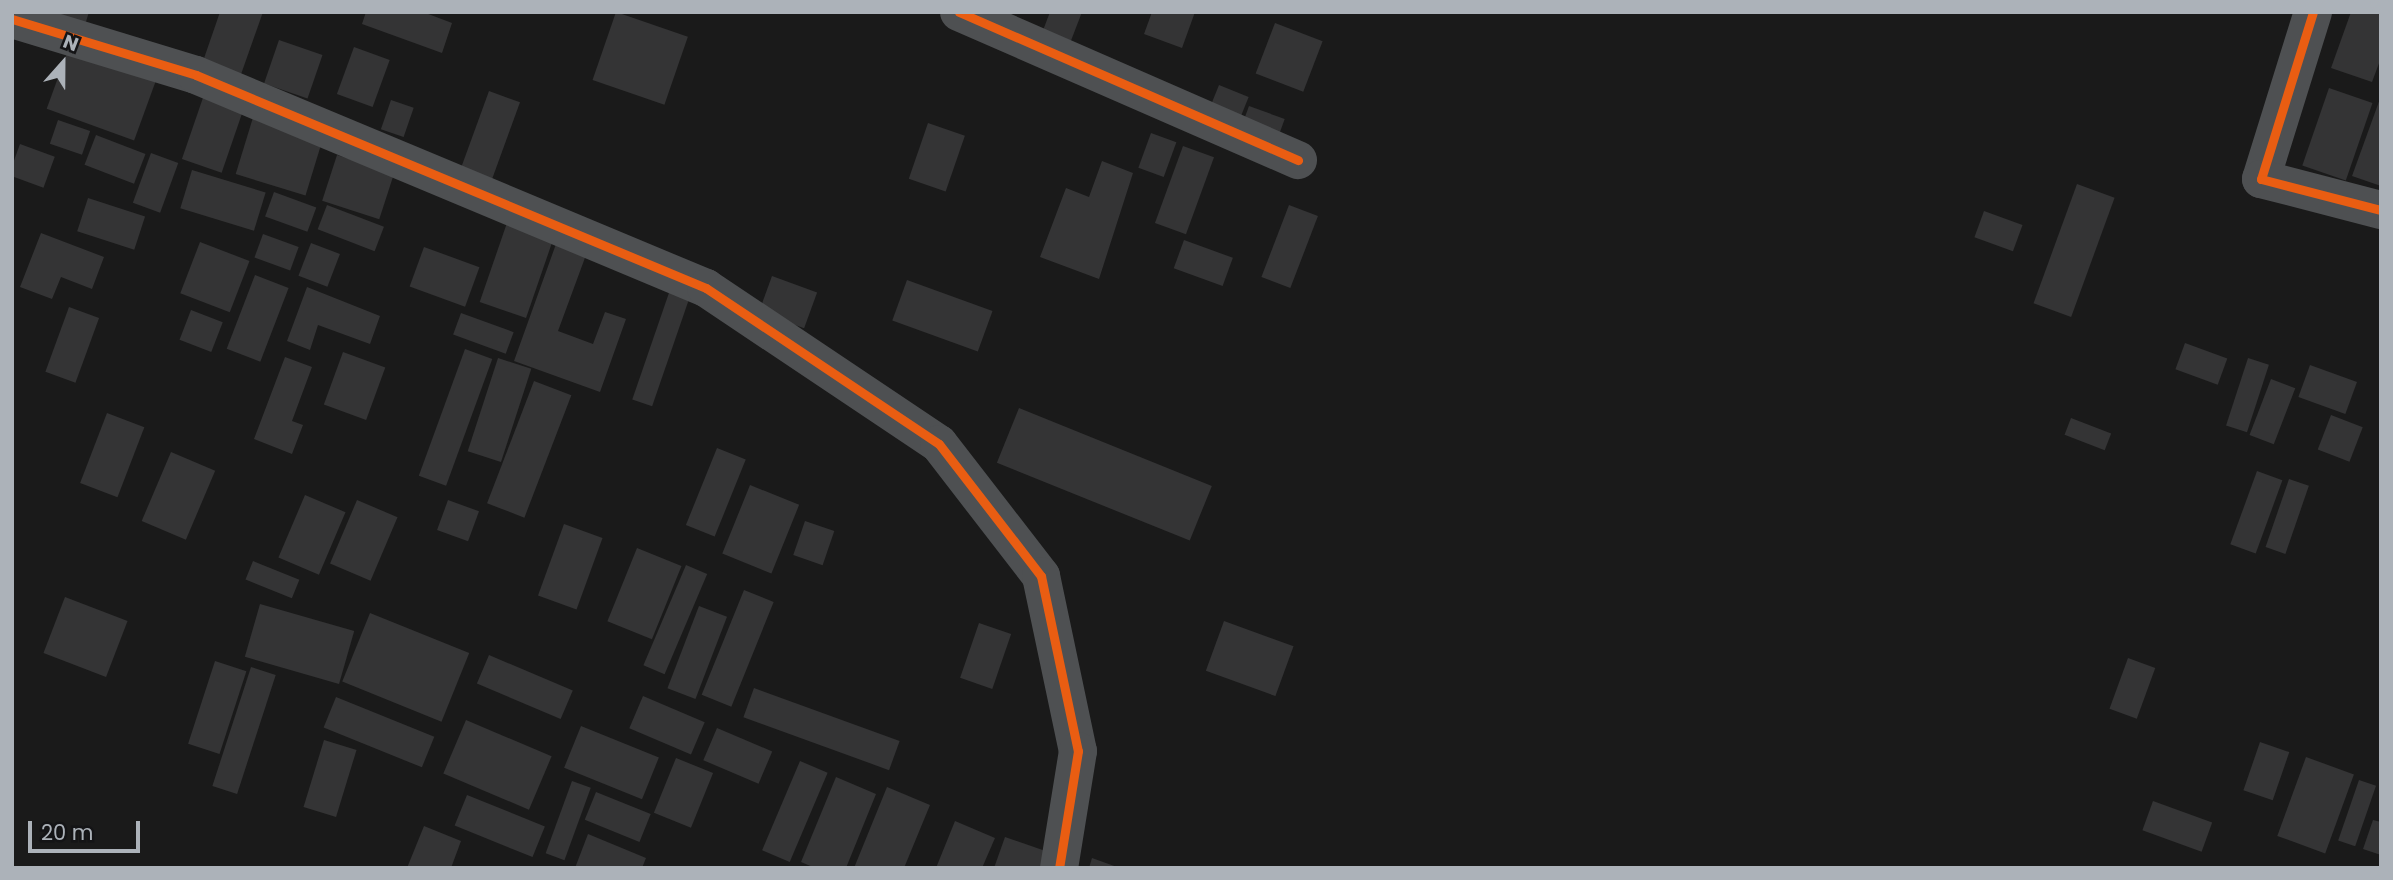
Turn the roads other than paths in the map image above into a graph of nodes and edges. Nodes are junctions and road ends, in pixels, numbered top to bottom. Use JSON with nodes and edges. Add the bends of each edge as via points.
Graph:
{"nodes":[{"id":1,"x":959,"y":12,"type":"edge"},
{"id":2,"x":2313,"y":12,"type":"edge"},
{"id":3,"x":12,"y":19,"type":"edge"},
{"id":4,"x":1298,"y":160,"type":"dead end"},
{"id":5,"x":2381,"y":210,"type":"edge"},
{"id":6,"x":1059,"y":868,"type":"edge"}],
"edges":[{"from":1,"to":4,"type":"street"},
{"from":2,"to":5,"type":"street","via":[[2261,179]]},
{"from":3,"to":6,"type":"street","via":[[196,75],[706,288],[939,444],[1041,576],[1078,751]]}]}
